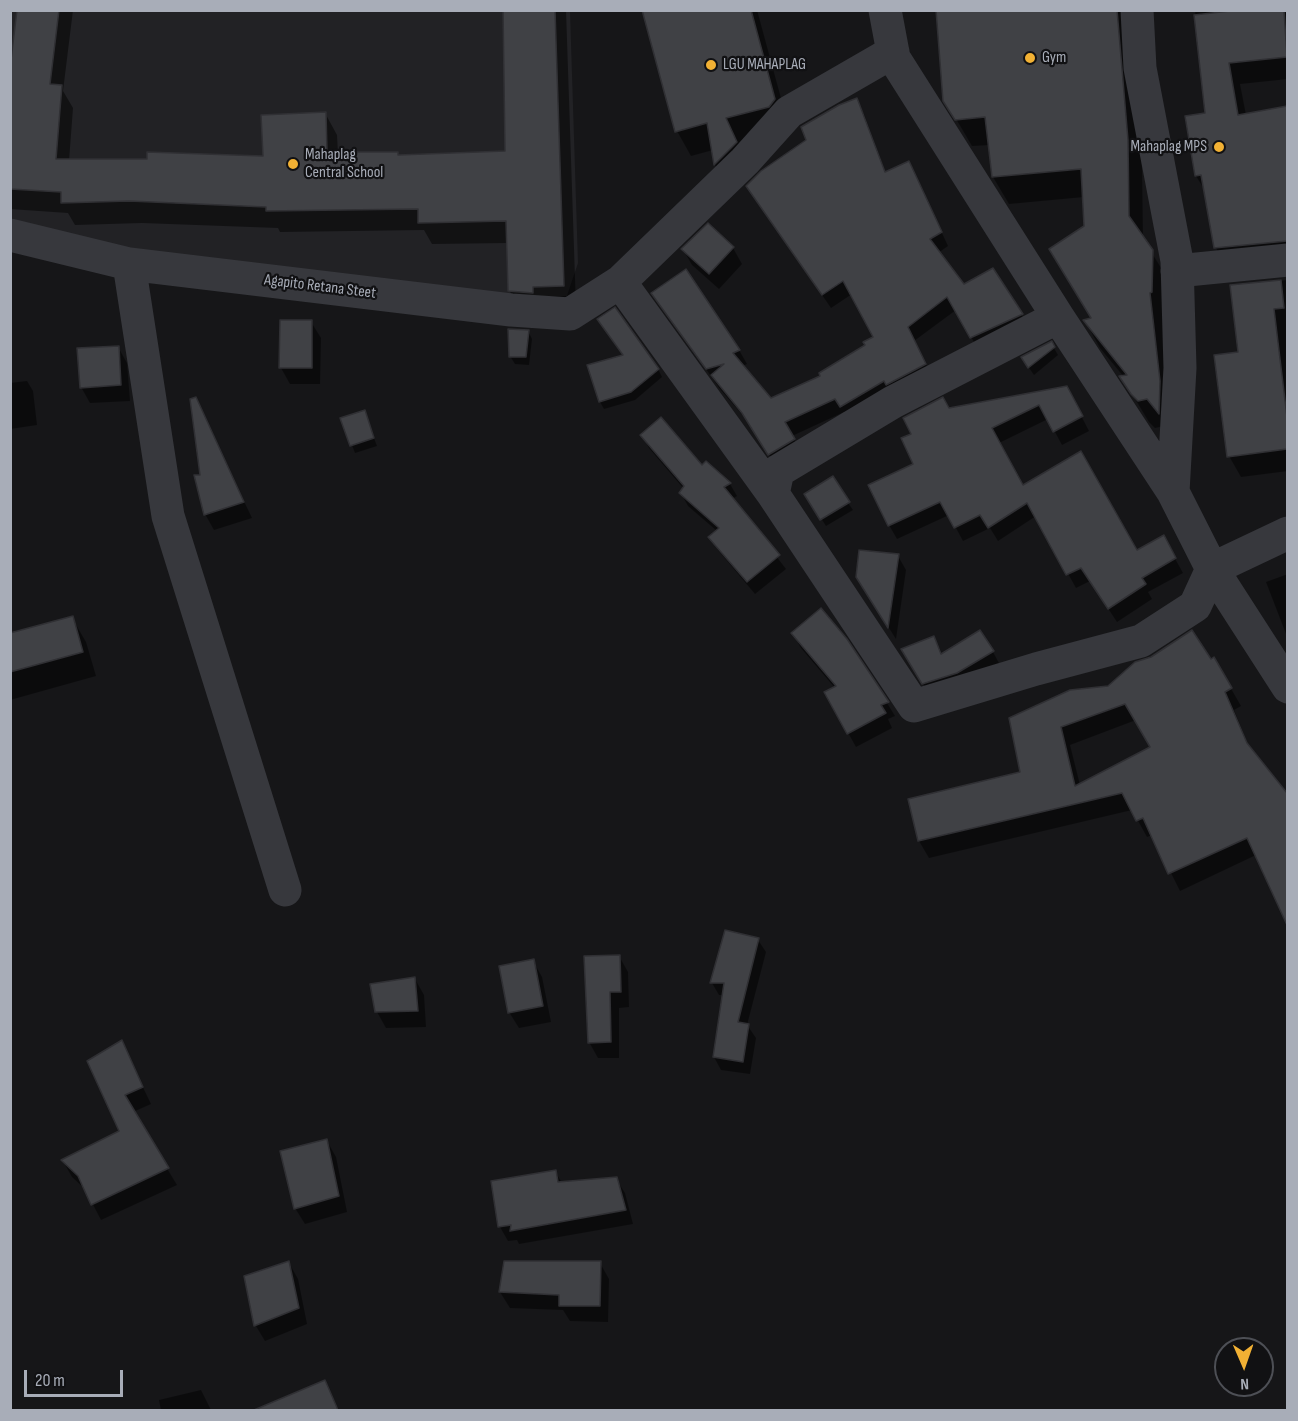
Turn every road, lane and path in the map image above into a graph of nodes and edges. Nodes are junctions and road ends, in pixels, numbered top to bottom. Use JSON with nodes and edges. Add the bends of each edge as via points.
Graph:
{"nodes":[{"id":1,"x":885,"y":10,"type":"edge"},
{"id":2,"x":1137,"y":10,"type":"edge"},
{"id":3,"x":893,"y":52,"type":"junction"},
{"id":4,"x":10,"y":235,"type":"edge"},
{"id":5,"x":1287,"y":260,"type":"edge"},
{"id":6,"x":129,"y":264,"type":"junction"},
{"id":7,"x":1177,"y":272,"type":"junction"},
{"id":8,"x":620,"y":282,"type":"junction"},
{"id":9,"x":1058,"y":317,"type":"junction"},
{"id":10,"x":1173,"y":492,"type":"junction"},
{"id":11,"x":773,"y":494,"type":"junction"},
{"id":12,"x":1287,"y":533,"type":"edge"},
{"id":13,"x":1212,"y":569,"type":"junction"},
{"id":14,"x":1287,"y":687,"type":"edge"},
{"id":15,"x":285,"y":890,"type":"dead end"}],
"edges":[{"from":1,"to":3,"type":"street"},
{"from":2,"to":7,"type":"street","via":[[1140,68]]},
{"from":3,"to":8,"type":"street","name":"Agapito Retana Steet","via":[[789,112],[745,161]]},
{"from":3,"to":9,"type":"street"},
{"from":4,"to":6,"type":"street","name":"Agapito Retana Steet"},
{"from":5,"to":7,"type":"street"},
{"from":6,"to":8,"type":"street","name":"Agapito Retana Steet","via":[[570,314]]},
{"from":6,"to":15,"type":"street","via":[[168,516]]},
{"from":7,"to":10,"type":"street","via":[[1180,368]]},
{"from":8,"to":11,"type":"street"},
{"from":9,"to":10,"type":"street"},
{"from":9,"to":11,"type":"street","via":[[893,402],[815,448],[778,471]]},
{"from":10,"to":13,"type":"street"},
{"from":11,"to":13,"type":"street","via":[[914,706],[1141,642],[1195,606]]},
{"from":12,"to":13,"type":"street"},
{"from":13,"to":14,"type":"street"}]}
